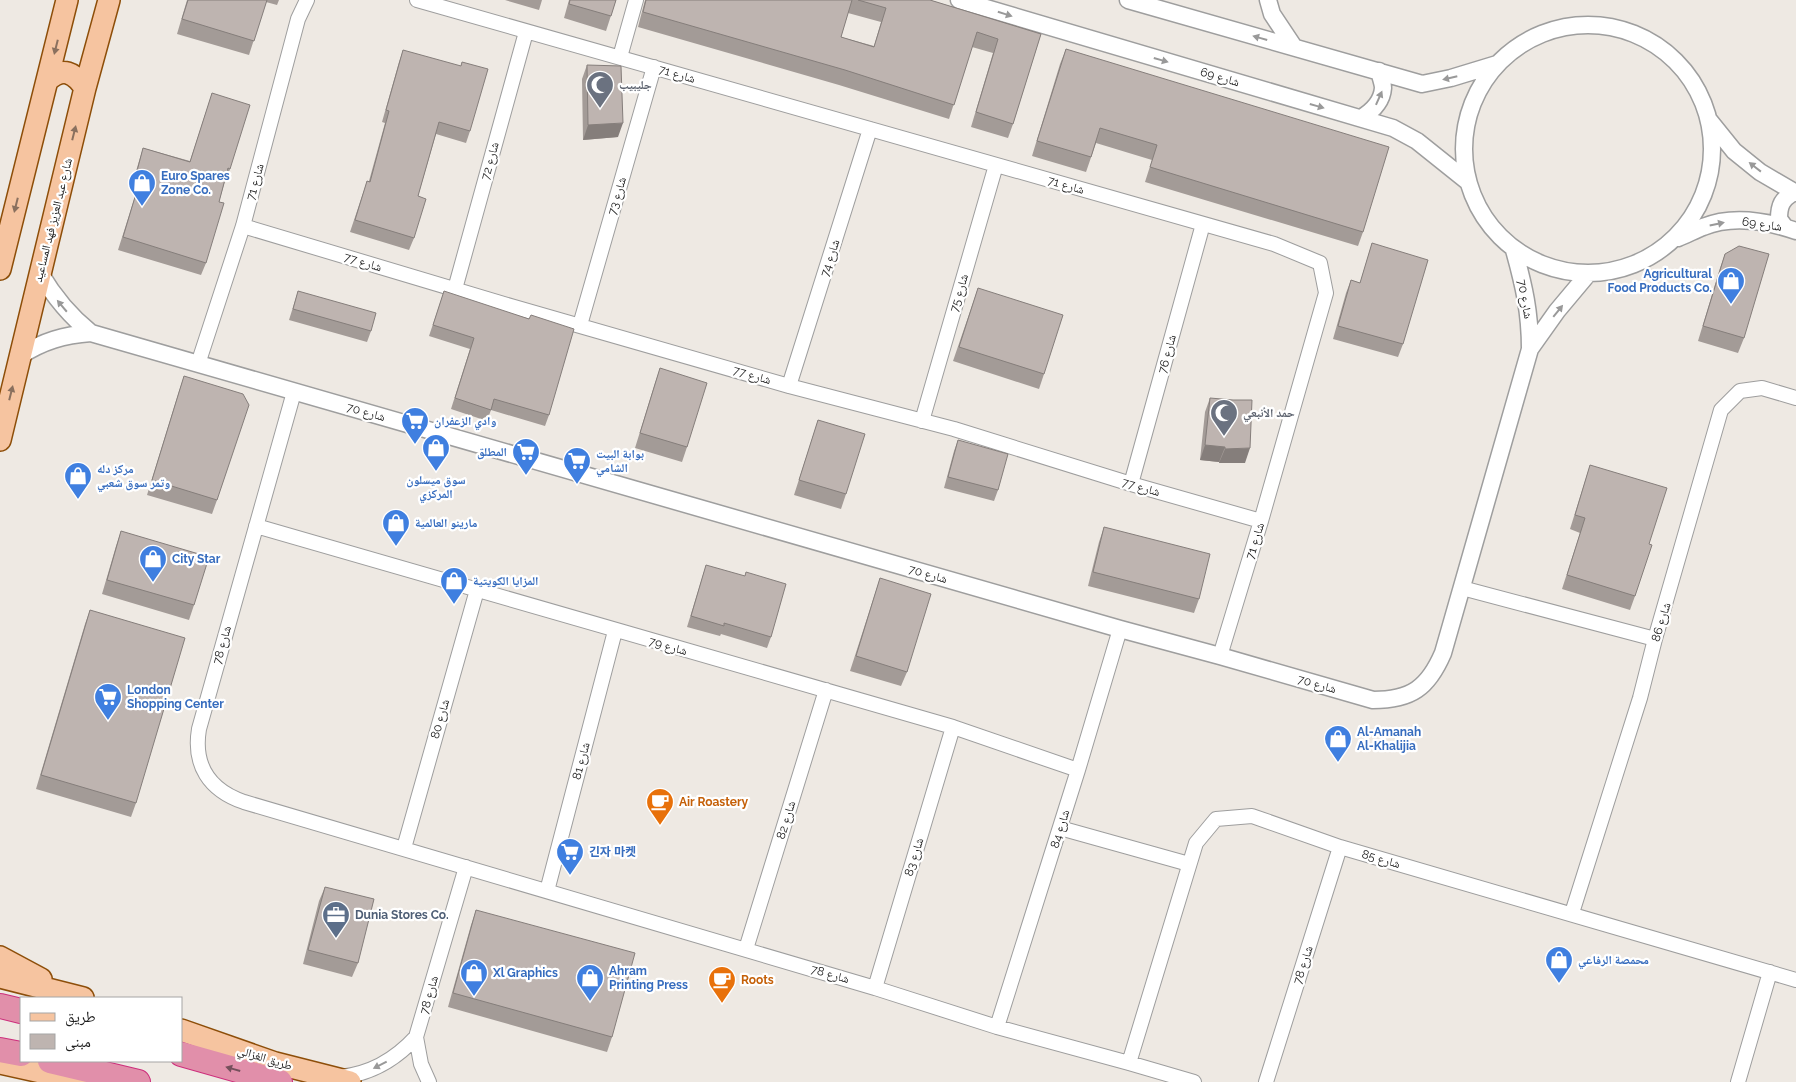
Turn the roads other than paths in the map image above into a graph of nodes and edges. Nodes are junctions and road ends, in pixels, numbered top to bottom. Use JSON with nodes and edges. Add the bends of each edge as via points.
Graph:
{"nodes":[{"id":1,"x":67,"y":0,"type":"edge"},
{"id":2,"x":109,"y":0,"type":"edge"},
{"id":3,"x":307,"y":0,"type":"edge"},
{"id":4,"x":417,"y":0,"type":"edge"},
{"id":5,"x":636,"y":0,"type":"edge"},
{"id":6,"x":959,"y":0,"type":"edge"},
{"id":7,"x":1128,"y":0,"type":"edge"},
{"id":8,"x":1175,"y":0,"type":"edge"},
{"id":9,"x":1268,"y":0,"type":"edge"},
{"id":10,"x":1150,"y":6,"type":"junction"},
{"id":11,"x":526,"y":32,"type":"junction"},
{"id":12,"x":1294,"y":47,"type":"junction"},
{"id":13,"x":620,"y":57,"type":"junction"},
{"id":14,"x":1497,"y":64,"type":"junction"},
{"id":15,"x":654,"y":67,"type":"junction"},
{"id":16,"x":1379,"y":71,"type":"junction"},
{"id":17,"x":48,"y":80,"type":"junction"},
{"id":18,"x":85,"y":88,"type":"junction"},
{"id":19,"x":1361,"y":118,"type":"junction"},
{"id":20,"x":1709,"y":120,"type":"junction"},
{"id":21,"x":870,"y":129,"type":"junction"},
{"id":22,"x":996,"y":165,"type":"junction"},
{"id":23,"x":1467,"y":181,"type":"junction"},
{"id":24,"x":1795,"y":192,"type":"edge"},
{"id":25,"x":1203,"y":224,"type":"junction"},
{"id":26,"x":243,"y":226,"type":"junction"},
{"id":27,"x":1791,"y":229,"type":"edge"},
{"id":28,"x":1672,"y":242,"type":"junction"},
{"id":29,"x":1514,"y":250,"type":"junction"},
{"id":30,"x":0,"y":269,"type":"edge"},
{"id":31,"x":40,"y":273,"type":"junction"},
{"id":32,"x":1588,"y":274,"type":"junction"},
{"id":33,"x":455,"y":289,"type":"junction"},
{"id":34,"x":580,"y":325,"type":"junction"},
{"id":35,"x":91,"y":333,"type":"junction"},
{"id":36,"x":1530,"y":349,"type":"junction"},
{"id":37,"x":20,"y":356,"type":"junction"},
{"id":38,"x":198,"y":364,"type":"junction"},
{"id":39,"x":789,"y":386,"type":"junction"},
{"id":40,"x":294,"y":392,"type":"junction"},
{"id":41,"x":1796,"y":398,"type":"edge"},
{"id":42,"x":922,"y":421,"type":"junction"},
{"id":43,"x":0,"y":440,"type":"edge"},
{"id":44,"x":1131,"y":484,"type":"junction"},
{"id":45,"x":1261,"y":522,"type":"junction"},
{"id":46,"x":256,"y":526,"type":"junction"},
{"id":47,"x":1462,"y":588,"type":"junction"},
{"id":48,"x":477,"y":590,"type":"junction"},
{"id":49,"x":1120,"y":629,"type":"junction"},
{"id":50,"x":614,"y":631,"type":"junction"},
{"id":51,"x":1655,"y":639,"type":"junction"},
{"id":52,"x":1220,"y":656,"type":"junction"},
{"id":53,"x":826,"y":690,"type":"junction"},
{"id":54,"x":953,"y":728,"type":"junction"},
{"id":55,"x":1078,"y":770,"type":"junction"},
{"id":56,"x":1060,"y":828,"type":"junction"},
{"id":57,"x":1340,"y":847,"type":"junction"},
{"id":58,"x":404,"y":848,"type":"junction"},
{"id":59,"x":1189,"y":864,"type":"junction"},
{"id":60,"x":466,"y":867,"type":"junction"},
{"id":61,"x":547,"y":891,"type":"junction"},
{"id":62,"x":1572,"y":914,"type":"junction"},
{"id":63,"x":746,"y":950,"type":"junction"},
{"id":64,"x":0,"y":957,"type":"edge"},
{"id":65,"x":1770,"y":972,"type":"junction"},
{"id":66,"x":0,"y":977,"type":"edge"},
{"id":67,"x":1796,"y":980,"type":"edge"},
{"id":68,"x":875,"y":988,"type":"junction"},
{"id":69,"x":74,"y":996,"type":"edge"},
{"id":70,"x":0,"y":1006,"type":"edge"},
{"id":71,"x":20,"y":1011,"type":"edge"},
{"id":72,"x":997,"y":1027,"type":"junction"},
{"id":73,"x":182,"y":1030,"type":"edge"},
{"id":74,"x":416,"y":1037,"type":"junction"},
{"id":75,"x":0,"y":1050,"type":"edge"},
{"id":76,"x":182,"y":1054,"type":"edge"},
{"id":77,"x":20,"y":1057,"type":"edge"},
{"id":78,"x":34,"y":1062,"type":"edge"},
{"id":79,"x":0,"y":1063,"type":"edge"},
{"id":80,"x":1130,"y":1063,"type":"junction"},
{"id":81,"x":0,"y":1069,"type":"edge"},
{"id":82,"x":343,"y":1080,"type":"edge"},
{"id":83,"x":86,"y":1082,"type":"edge"},
{"id":84,"x":138,"y":1082,"type":"edge"},
{"id":85,"x":280,"y":1082,"type":"edge"},
{"id":86,"x":429,"y":1082,"type":"edge"},
{"id":87,"x":1194,"y":1082,"type":"edge"},
{"id":88,"x":1266,"y":1082,"type":"edge"},
{"id":89,"x":1738,"y":1082,"type":"edge"}],
"edges":[{"from":1,"to":17,"type":"main road","one_way":true},
{"from":2,"to":18,"type":"main road","name":"شارع عبد العزيز فهد المساعيد"},
{"from":3,"to":26,"type":"street","name":"شارع 71","via":[[298,19]]},
{"from":4,"to":11,"type":"street","name":"شارع 71"},
{"from":5,"to":13,"type":"street"},
{"from":6,"to":19,"type":"street","name":"شارع 69","one_way":true},
{"from":7,"to":10,"type":"street"},
{"from":8,"to":10,"type":"street"},
{"from":9,"to":12,"type":"street","via":[[1272,14]]},
{"from":12,"to":10,"type":"street","one_way":true},
{"from":11,"to":13,"type":"street","name":"شارع 71"},
{"from":11,"to":33,"type":"street","name":"شارع 72"},
{"from":12,"to":16,"type":"street"},
{"from":13,"to":15,"type":"street","name":"شارع 71"},
{"from":14,"to":16,"type":"street","one_way":true,"via":[[1422,84]]},
{"from":14,"to":20,"type":"street","via":[[1520,45],[1547,32],[1576,25],[1606,26],[1652,43],[1683,68],[1699,92]]},
{"from":14,"to":23,"type":"street","via":[[1479,90],[1467,119],[1463,150]]},
{"from":15,"to":21,"type":"street","name":"شارع 71"},
{"from":15,"to":34,"type":"street","name":"شارع 73"},
{"from":19,"to":16,"type":"street","one_way":true,"via":[[1378,102],[1383,88]]},
{"from":17,"to":18,"type":"main road","via":[[56,74],[66,73],[78,78]]},
{"from":17,"to":30,"type":"main road","one_way":true},
{"from":31,"to":18,"type":"main road","name":"شارع عبد العزيز فهد المساعيد","one_way":true},
{"from":19,"to":23,"type":"street","name":"شارع 69","via":[[1393,128],[1417,141]]},
{"from":24,"to":20,"type":"street","one_way":true,"via":[[1760,172],[1734,151]]},
{"from":20,"to":28,"type":"street","via":[[1713,147],[1710,173],[1694,214]]},
{"from":21,"to":22,"type":"street","name":"شارع 71"},
{"from":21,"to":39,"type":"street","name":"شارع 74"},
{"from":22,"to":25,"type":"street","name":"شارع 71"},
{"from":22,"to":42,"type":"street","name":"شارع 75"},
{"from":23,"to":29,"type":"street","via":[[1479,211]]},
{"from":24,"to":27,"type":"street","via":[[1779,207],[1779,219]]},
{"from":25,"to":44,"type":"street","name":"شارع 76"},
{"from":25,"to":45,"type":"street","name":"شارع 71","via":[[1274,244],[1320,263],[1326,293]]},
{"from":26,"to":33,"type":"street","name":"شارع 77"},
{"from":26,"to":38,"type":"street","name":"شارع 71"},
{"from":28,"to":27,"type":"street","name":"شارع 69","one_way":true,"via":[[1705,226],[1730,221],[1750,221]]},
{"from":28,"to":32,"type":"street","via":[[1633,266]]},
{"from":29,"to":32,"type":"street","via":[[1536,263]]},
{"from":29,"to":36,"type":"street","name":"شارع 70","via":[[1528,306]]},
{"from":35,"to":31,"type":"street","name":"شارع 70","one_way":true,"via":[[67,312]]},
{"from":31,"to":37,"type":"main road","name":"شارع عبد العزيز فهد المساعيد"},
{"from":36,"to":32,"type":"street","name":"شارع 70","one_way":true},
{"from":33,"to":34,"type":"street","name":"شارع 77"},
{"from":34,"to":39,"type":"street","name":"شارع 77"},
{"from":35,"to":37,"type":"street","name":"شارع 70","via":[[61,336]]},
{"from":35,"to":38,"type":"street","name":"شارع 70"},
{"from":36,"to":47,"type":"street","name":"شارع 70"},
{"from":43,"to":37,"type":"main road","name":"شارع عبد العزيز فهد المساعيد","one_way":true},
{"from":38,"to":40,"type":"street","name":"شارع 70"},
{"from":39,"to":42,"type":"street","name":"شارع 77"},
{"from":40,"to":46,"type":"street","name":"شارع 78"},
{"from":40,"to":49,"type":"street","name":"شارع 70"},
{"from":41,"to":51,"type":"street","name":"شارع 86","via":[[1762,388],[1740,391],[1721,410]]},
{"from":42,"to":44,"type":"street","name":"شارع 77"},
{"from":44,"to":45,"type":"street","name":"شارع 77"},
{"from":45,"to":52,"type":"street","name":"شارع 71"},
{"from":46,"to":48,"type":"street","name":"شارع 79"},
{"from":46,"to":58,"type":"street","name":"شارع 78","via":[[199,729],[198,752],[203,769],[213,784],[232,798]]},
{"from":47,"to":51,"type":"street"},
{"from":47,"to":52,"type":"street","name":"شارع 70","via":[[1435,671],[1408,695],[1391,700],[1373,700]]},
{"from":48,"to":50,"type":"street","name":"شارع 79"},
{"from":48,"to":58,"type":"street","name":"شارع 80"},
{"from":49,"to":52,"type":"street","name":"شارع 70"},
{"from":49,"to":55,"type":"street","name":"شارع 84"},
{"from":50,"to":53,"type":"street","name":"شارع 79"},
{"from":50,"to":61,"type":"street","name":"شارع 81"},
{"from":51,"to":62,"type":"street","name":"شارع 86","via":[[1640,698]]},
{"from":53,"to":54,"type":"street","name":"شارع 79"},
{"from":53,"to":63,"type":"street","name":"شارع 82"},
{"from":54,"to":55,"type":"street","name":"شارع 79"},
{"from":54,"to":68,"type":"street","name":"شارع 83"},
{"from":55,"to":56,"type":"street","name":"شارع 84"},
{"from":56,"to":59,"type":"street"},
{"from":56,"to":72,"type":"street","name":"شارع 84"},
{"from":57,"to":59,"type":"street","name":"شارع 85","via":[[1252,816],[1216,819],[1196,843]]},
{"from":57,"to":62,"type":"street","name":"شارع 85"},
{"from":57,"to":88,"type":"street","name":"شارع 78"},
{"from":58,"to":60,"type":"street","name":"شارع 78"},
{"from":59,"to":80,"type":"street","name":"شارع 85"},
{"from":60,"to":61,"type":"street","name":"شارع 78"},
{"from":60,"to":74,"type":"street","name":"شارع 78"},
{"from":61,"to":63,"type":"street","name":"شارع 78"},
{"from":62,"to":65,"type":"street","name":"شارع 85"},
{"from":63,"to":68,"type":"street","name":"شارع 78"},
{"from":64,"to":69,"type":"main road"},
{"from":65,"to":67,"type":"street","name":"شارع 85"},
{"from":65,"to":89,"type":"street"},
{"from":66,"to":69,"type":"main road"},
{"from":68,"to":72,"type":"street","name":"شارع 78"},
{"from":70,"to":71,"type":"highway"},
{"from":72,"to":80,"type":"street","name":"شارع 78"},
{"from":73,"to":82,"type":"main road","name":"طريق الغزالي","via":[[274,1063]]},
{"from":74,"to":82,"type":"street","name":"شارع 78","one_way":true,"via":[[381,1066]]},
{"from":74,"to":86,"type":"street","name":"شارع 78","via":[[421,1064]]},
{"from":75,"to":77,"type":"highway"},
{"from":85,"to":76,"type":"highway","name":"طريق الغزالي","one_way":true},
{"from":78,"to":79,"type":"main road"},
{"from":78,"to":81,"type":"main road"},
{"from":78,"to":83,"type":"main road"},
{"from":78,"to":84,"type":"highway"},
{"from":80,"to":87,"type":"street","name":"شارع 78"}]}
